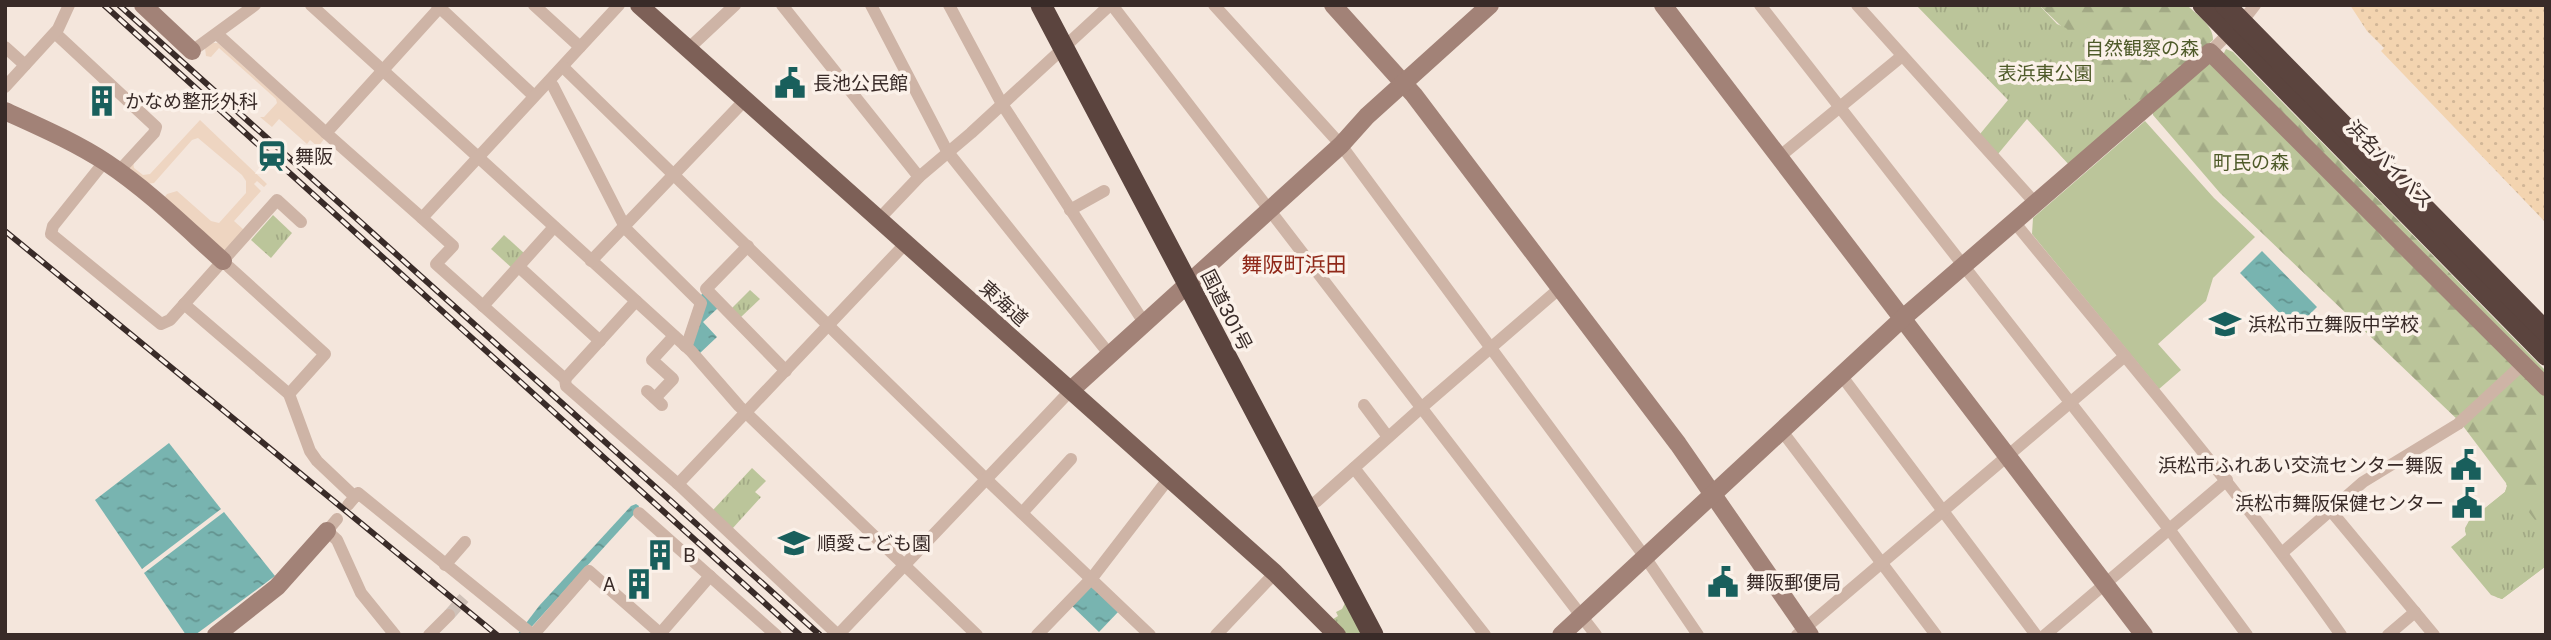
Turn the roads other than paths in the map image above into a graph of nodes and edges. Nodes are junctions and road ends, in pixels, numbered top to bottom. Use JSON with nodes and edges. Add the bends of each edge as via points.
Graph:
{"nodes":[{"id":1,"x":69,"y":5,"type":"edge"},
{"id":2,"x":143,"y":5,"type":"edge"},
{"id":3,"x":255,"y":5,"type":"edge"},
{"id":4,"x":311,"y":5,"type":"edge"},
{"id":5,"x":534,"y":5,"type":"edge"},
{"id":6,"x":619,"y":5,"type":"edge"},
{"id":7,"x":639,"y":5,"type":"edge"},
{"id":8,"x":734,"y":5,"type":"edge"},
{"id":9,"x":782,"y":5,"type":"edge"},
{"id":10,"x":871,"y":5,"type":"edge"},
{"id":11,"x":949,"y":5,"type":"edge"},
{"id":12,"x":1041,"y":5,"type":"edge"},
{"id":13,"x":1111,"y":5,"type":"edge"},
{"id":14,"x":1214,"y":5,"type":"edge"},
{"id":15,"x":1334,"y":5,"type":"edge"},
{"id":16,"x":1490,"y":5,"type":"edge"},
{"id":17,"x":1663,"y":5,"type":"edge"},
{"id":18,"x":1760,"y":5,"type":"edge"},
{"id":19,"x":1857,"y":5,"type":"edge"},
{"id":20,"x":2203,"y":5,"type":"edge"},
{"id":21,"x":2225,"y":5,"type":"edge"},
{"id":22,"x":440,"y":6,"type":"edge"},
{"id":23,"x":55,"y":33,"type":"junction"},
{"id":24,"x":217,"y":34,"type":"junction"},
{"id":25,"x":5,"y":47,"type":"edge"},
{"id":26,"x":580,"y":47,"type":"junction"},
{"id":27,"x":1064,"y":48,"type":"junction"},
{"id":28,"x":688,"y":49,"type":"junction"},
{"id":29,"x":192,"y":51,"type":"joint"},
{"id":30,"x":1902,"y":56,"type":"junction"},
{"id":31,"x":25,"y":65,"type":"junction"},
{"id":32,"x":563,"y":66,"type":"junction"},
{"id":33,"x":383,"y":71,"type":"junction"},
{"id":34,"x":549,"y":82,"type":"junction"},
{"id":35,"x":1404,"y":83,"type":"junction"},
{"id":36,"x":5,"y":87,"type":"edge"},
{"id":37,"x":534,"y":96,"type":"junction"},
{"id":38,"x":745,"y":100,"type":"junction"},
{"id":39,"x":1002,"y":104,"type":"junction"},
{"id":40,"x":1839,"y":108,"type":"junction"},
{"id":41,"x":5,"y":111,"type":"edge"},
{"id":42,"x":326,"y":133,"type":"junction"},
{"id":43,"x":1341,"y":145,"type":"junction"},
{"id":44,"x":947,"y":151,"type":"junction"},
{"id":45,"x":478,"y":157,"type":"junction"},
{"id":46,"x":1779,"y":157,"type":"junction"},
{"id":47,"x":112,"y":166,"type":"junction"},
{"id":48,"x":675,"y":174,"type":"junction"},
{"id":49,"x":919,"y":177,"type":"junction"},
{"id":50,"x":1104,"y":191,"type":"dead end"},
{"id":51,"x":2036,"y":204,"type":"junction"},
{"id":52,"x":1070,"y":210,"type":"junction"},
{"id":53,"x":1270,"y":210,"type":"junction"},
{"id":54,"x":422,"y":218,"type":"junction"},
{"id":55,"x":879,"y":219,"type":"junction"},
{"id":56,"x":301,"y":222,"type":"dead end"},
{"id":57,"x":2015,"y":223,"type":"junction"},
{"id":58,"x":625,"y":226,"type":"junction"},
{"id":59,"x":554,"y":227,"type":"junction"},
{"id":60,"x":906,"y":243,"type":"junction"},
{"id":61,"x":748,"y":246,"type":"junction"},
{"id":62,"x":592,"y":261,"type":"junction"},
{"id":63,"x":226,"y":264,"type":"junction"},
{"id":64,"x":519,"y":267,"type":"junction"},
{"id":65,"x":1963,"y":267,"type":"junction"},
{"id":66,"x":1189,"y":285,"type":"junction"},
{"id":67,"x":1560,"y":288,"type":"junction"},
{"id":68,"x":635,"y":301,"type":"junction"},
{"id":69,"x":184,"y":304,"type":"junction"},
{"id":70,"x":483,"y":306,"type":"junction"},
{"id":71,"x":1903,"y":318,"type":"junction"},
{"id":72,"x":1145,"y":324,"type":"junction"},
{"id":73,"x":828,"y":326,"type":"junction"},
{"id":74,"x":2546,"y":332,"type":"edge"},
{"id":75,"x":674,"y":336,"type":"junction"},
{"id":76,"x":600,"y":341,"type":"junction"},
{"id":77,"x":685,"y":346,"type":"junction"},
{"id":78,"x":1490,"y":347,"type":"junction"},
{"id":79,"x":1110,"y":355,"type":"junction"},
{"id":80,"x":2546,"y":355,"type":"edge"},
{"id":81,"x":2125,"y":356,"type":"junction"},
{"id":82,"x":2524,"y":364,"type":"junction"},
{"id":83,"x":786,"y":371,"type":"junction"},
{"id":84,"x":1841,"y":375,"type":"junction"},
{"id":85,"x":565,"y":379,"type":"junction"},
{"id":86,"x":2546,"y":387,"type":"edge"},
{"id":87,"x":1071,"y":390,"type":"junction"},
{"id":88,"x":289,"y":394,"type":"junction"},
{"id":89,"x":655,"y":398,"type":"dead end"},
{"id":90,"x":2070,"y":403,"type":"junction"},
{"id":91,"x":1364,"y":405,"type":"dead end"},
{"id":92,"x":1421,"y":408,"type":"junction"},
{"id":93,"x":746,"y":413,"type":"junction"},
{"id":94,"x":1782,"y":430,"type":"junction"},
{"id":95,"x":1388,"y":437,"type":"junction"},
{"id":96,"x":2008,"y":455,"type":"junction"},
{"id":97,"x":1071,"y":459,"type":"dead end"},
{"id":98,"x":1354,"y":468,"type":"junction"},
{"id":99,"x":1169,"y":478,"type":"junction"},
{"id":100,"x":986,"y":479,"type":"junction"},
{"id":101,"x":2227,"y":480,"type":"junction"},
{"id":102,"x":678,"y":484,"type":"junction"},
{"id":103,"x":1713,"y":494,"type":"junction"},
{"id":104,"x":1305,"y":508,"type":"junction"},
{"id":105,"x":1943,"y":511,"type":"junction"},
{"id":106,"x":2331,"y":512,"type":"junction"},
{"id":107,"x":639,"y":513,"type":"dead end"},
{"id":108,"x":1022,"y":513,"type":"junction"},
{"id":109,"x":332,"y":525,"type":"joint"},
{"id":110,"x":2169,"y":529,"type":"junction"},
{"id":111,"x":465,"y":542,"type":"dead end"},
{"id":112,"x":2283,"y":552,"type":"junction"},
{"id":113,"x":1645,"y":557,"type":"junction"},
{"id":114,"x":1882,"y":563,"type":"junction"},
{"id":115,"x":445,"y":565,"type":"junction"},
{"id":116,"x":904,"y":565,"type":"junction"},
{"id":117,"x":1275,"y":573,"type":"junction"},
{"id":118,"x":710,"y":576,"type":"junction"},
{"id":119,"x":1092,"y":578,"type":"junction"},
{"id":120,"x":2106,"y":583,"type":"junction"},
{"id":121,"x":473,"y":587,"type":"junction"},
{"id":122,"x":464,"y":598,"type":"tunnel mouth"},
{"id":123,"x":2415,"y":612,"type":"junction"},
{"id":124,"x":449,"y":615,"type":"tunnel mouth"},
{"id":125,"x":1581,"y":616,"type":"junction"},
{"id":126,"x":529,"y":632,"type":"edge"},
{"id":127,"x":1804,"y":633,"type":"edge"},
{"id":128,"x":660,"y":634,"type":"edge"},
{"id":129,"x":216,"y":635,"type":"edge"},
{"id":130,"x":395,"y":635,"type":"edge"},
{"id":131,"x":429,"y":635,"type":"edge"},
{"id":132,"x":776,"y":635,"type":"edge"},
{"id":133,"x":838,"y":635,"type":"edge"},
{"id":134,"x":977,"y":635,"type":"edge"},
{"id":135,"x":1037,"y":635,"type":"edge"},
{"id":136,"x":1150,"y":635,"type":"edge"},
{"id":137,"x":1216,"y":635,"type":"edge"},
{"id":138,"x":1337,"y":635,"type":"edge"},
{"id":139,"x":1373,"y":635,"type":"edge"},
{"id":140,"x":1485,"y":635,"type":"edge"},
{"id":141,"x":1561,"y":635,"type":"edge"},
{"id":142,"x":1596,"y":635,"type":"edge"},
{"id":143,"x":1698,"y":635,"type":"edge"},
{"id":144,"x":1936,"y":635,"type":"edge"},
{"id":145,"x":2036,"y":635,"type":"edge"},
{"id":146,"x":2045,"y":635,"type":"edge"},
{"id":147,"x":2144,"y":635,"type":"edge"},
{"id":148,"x":2247,"y":635,"type":"edge"},
{"id":149,"x":2341,"y":635,"type":"edge"},
{"id":150,"x":2388,"y":635,"type":"edge"},
{"id":151,"x":2434,"y":635,"type":"edge"}],
"edges":[{"from":1,"to":23,"type":"street"},
{"from":2,"to":29,"type":"street"},
{"from":3,"to":24,"type":"street"},
{"from":4,"to":33,"type":"street"},
{"from":5,"to":26,"type":"street"},
{"from":6,"to":26,"type":"street"},
{"from":7,"to":28,"type":"main road","name":"東海道"},
{"from":8,"to":28,"type":"street"},
{"from":9,"to":49,"type":"street"},
{"from":10,"to":44,"type":"street"},
{"from":11,"to":39,"type":"street"},
{"from":12,"to":27,"type":"highway","name":"国道301号"},
{"from":13,"to":27,"type":"street"},
{"from":13,"to":53,"type":"street"},
{"from":14,"to":43,"type":"street"},
{"from":15,"to":35,"type":"street"},
{"from":16,"to":35,"type":"street"},
{"from":17,"to":46,"type":"street"},
{"from":18,"to":40,"type":"street"},
{"from":19,"to":30,"type":"street"},
{"from":20,"to":80,"type":"highway","name":"浜名バイパス"},
{"from":21,"to":74,"type":"highway","name":"浜名バイパス"},
{"from":22,"to":33,"type":"street"},
{"from":22,"to":37,"type":"street"},
{"from":23,"to":31,"type":"street"},
{"from":23,"to":47,"type":"street","via":[[156,127]]},
{"from":24,"to":29,"type":"street"},
{"from":24,"to":42,"type":"street"},
{"from":25,"to":31,"type":"street"},
{"from":26,"to":32,"type":"street"},
{"from":27,"to":39,"type":"street"},
{"from":27,"to":66,"type":"highway","name":"国道301号"},
{"from":28,"to":38,"type":"main road","name":"東海道"},
{"from":30,"to":40,"type":"street"},
{"from":30,"to":51,"type":"street"},
{"from":31,"to":36,"type":"street"},
{"from":32,"to":34,"type":"street"},
{"from":32,"to":48,"type":"street"},
{"from":33,"to":42,"type":"street"},
{"from":33,"to":45,"type":"street"},
{"from":34,"to":37,"type":"street"},
{"from":34,"to":58,"type":"street"},
{"from":35,"to":43,"type":"street"},
{"from":35,"to":67,"type":"street"},
{"from":37,"to":45,"type":"street"},
{"from":38,"to":48,"type":"street"},
{"from":38,"to":55,"type":"main road","name":"東海道"},
{"from":39,"to":44,"type":"street"},
{"from":39,"to":52,"type":"street"},
{"from":40,"to":46,"type":"street"},
{"from":40,"to":65,"type":"street"},
{"from":41,"to":47,"type":"street"},
{"from":42,"to":54,"type":"street"},
{"from":43,"to":53,"type":"street"},
{"from":43,"to":78,"type":"street"},
{"from":44,"to":49,"type":"street"},
{"from":44,"to":79,"type":"street"},
{"from":45,"to":54,"type":"street"},
{"from":45,"to":59,"type":"street"},
{"from":46,"to":71,"type":"street"},
{"from":47,"to":63,"type":"street"},
{"from":47,"to":69,"type":"street","via":[[52,226],[51,234],[158,323],[168,322]]},
{"from":48,"to":58,"type":"street"},
{"from":48,"to":61,"type":"street"},
{"from":49,"to":55,"type":"street"},
{"from":50,"to":52,"type":"street"},
{"from":51,"to":57,"type":"street"},
{"from":51,"to":82,"type":"street","via":[[2216,46]]},
{"from":52,"to":72,"type":"street"},
{"from":53,"to":66,"type":"street"},
{"from":53,"to":92,"type":"street"},
{"from":54,"to":70,"type":"street","via":[[453,246],[436,264]]},
{"from":55,"to":60,"type":"main road","name":"東海道"},
{"from":56,"to":63,"type":"street","via":[[277,201]]},
{"from":57,"to":65,"type":"street"},
{"from":57,"to":81,"type":"street"},
{"from":58,"to":62,"type":"street"},
{"from":58,"to":77,"type":"street","via":[[701,303]]},
{"from":59,"to":62,"type":"street"},
{"from":59,"to":64,"type":"street"},
{"from":60,"to":73,"type":"street"},
{"from":60,"to":87,"type":"main road","name":"東海道"},
{"from":61,"to":73,"type":"street"},
{"from":61,"to":83,"type":"street","via":[[706,289]]},
{"from":62,"to":68,"type":"street"},
{"from":63,"to":69,"type":"street"},
{"from":63,"to":88,"type":"street","via":[[325,354]]},
{"from":64,"to":70,"type":"street"},
{"from":64,"to":76,"type":"street"},
{"from":65,"to":71,"type":"street"},
{"from":65,"to":90,"type":"street"},
{"from":66,"to":72,"type":"street"},
{"from":66,"to":104,"type":"highway","name":"国道301号"},
{"from":67,"to":78,"type":"street"},
{"from":67,"to":103,"type":"street"},
{"from":68,"to":75,"type":"street"},
{"from":68,"to":76,"type":"street"},
{"from":69,"to":88,"type":"street"},
{"from":70,"to":85,"type":"street"},
{"from":71,"to":84,"type":"street"},
{"from":71,"to":96,"type":"street"},
{"from":72,"to":79,"type":"street"},
{"from":73,"to":83,"type":"street"},
{"from":73,"to":100,"type":"street"},
{"from":75,"to":77,"type":"street"},
{"from":75,"to":89,"type":"street","via":[[652,360],[673,379]]},
{"from":76,"to":85,"type":"street"},
{"from":77,"to":93,"type":"street"},
{"from":78,"to":92,"type":"street"},
{"from":78,"to":113,"type":"street"},
{"from":79,"to":87,"type":"street"},
{"from":81,"to":90,"type":"street"},
{"from":81,"to":101,"type":"street"},
{"from":82,"to":86,"type":"street"},
{"from":82,"to":106,"type":"street","via":[[2458,424],[2363,482]]},
{"from":83,"to":93,"type":"street"},
{"from":84,"to":94,"type":"street"},
{"from":84,"to":105,"type":"street"},
{"from":85,"to":102,"type":"street","via":[[566,386]]},
{"from":87,"to":99,"type":"main road","name":"東海道"},
{"from":87,"to":100,"type":"street"},
{"from":88,"to":115,"type":"street","via":[[317,461],[352,501],[358,493]]},
{"from":90,"to":96,"type":"street"},
{"from":90,"to":110,"type":"street"},
{"from":91,"to":95,"type":"street"},
{"from":92,"to":95,"type":"street"},
{"from":92,"to":125,"type":"street"},
{"from":93,"to":102,"type":"street"},
{"from":93,"to":116,"type":"street"},
{"from":94,"to":103,"type":"street"},
{"from":94,"to":114,"type":"street"},
{"from":95,"to":98,"type":"street"},
{"from":96,"to":105,"type":"street"},
{"from":96,"to":120,"type":"street"},
{"from":97,"to":108,"type":"street"},
{"from":98,"to":104,"type":"street"},
{"from":98,"to":140,"type":"street"},
{"from":99,"to":117,"type":"main road","name":"東海道"},
{"from":99,"to":119,"type":"street"},
{"from":100,"to":108,"type":"street"},
{"from":100,"to":116,"type":"street"},
{"from":101,"to":110,"type":"street"},
{"from":101,"to":112,"type":"street"},
{"from":102,"to":133,"type":"street"},
{"from":103,"to":113,"type":"street"},
{"from":103,"to":127,"type":"street"},
{"from":104,"to":139,"type":"highway","name":"国道301号"},
{"from":105,"to":114,"type":"street"},
{"from":105,"to":145,"type":"street"},
{"from":106,"to":112,"type":"street"},
{"from":106,"to":123,"type":"street"},
{"from":107,"to":118,"type":"street"},
{"from":108,"to":119,"type":"street"},
{"from":109,"to":129,"type":"street","via":[[277,587]]},
{"from":109,"to":130,"type":"street","via":[[361,593]]},
{"from":110,"to":120,"type":"street"},
{"from":110,"to":148,"type":"street"},
{"from":111,"to":115,"type":"street"},
{"from":112,"to":149,"type":"street"},
{"from":113,"to":125,"type":"street"},
{"from":113,"to":143,"type":"street"},
{"from":114,"to":127,"type":"street"},
{"from":114,"to":144,"type":"street"},
{"from":115,"to":121,"type":"street"},
{"from":116,"to":133,"type":"street"},
{"from":116,"to":134,"type":"street"},
{"from":117,"to":137,"type":"street"},
{"from":117,"to":138,"type":"main road","name":"東海道"},
{"from":118,"to":128,"type":"street"},
{"from":118,"to":132,"type":"street"},
{"from":119,"to":135,"type":"street"},
{"from":119,"to":136,"type":"street"},
{"from":120,"to":146,"type":"street"},
{"from":120,"to":147,"type":"street"},
{"from":121,"to":122,"type":"street"},
{"from":121,"to":126,"type":"street"},
{"from":123,"to":150,"type":"street"},
{"from":123,"to":151,"type":"street"},
{"from":124,"to":131,"type":"street"},
{"from":125,"to":141,"type":"street"},
{"from":125,"to":142,"type":"street"},
{"from":126,"to":128,"type":"street","via":[[589,571]]}]}
